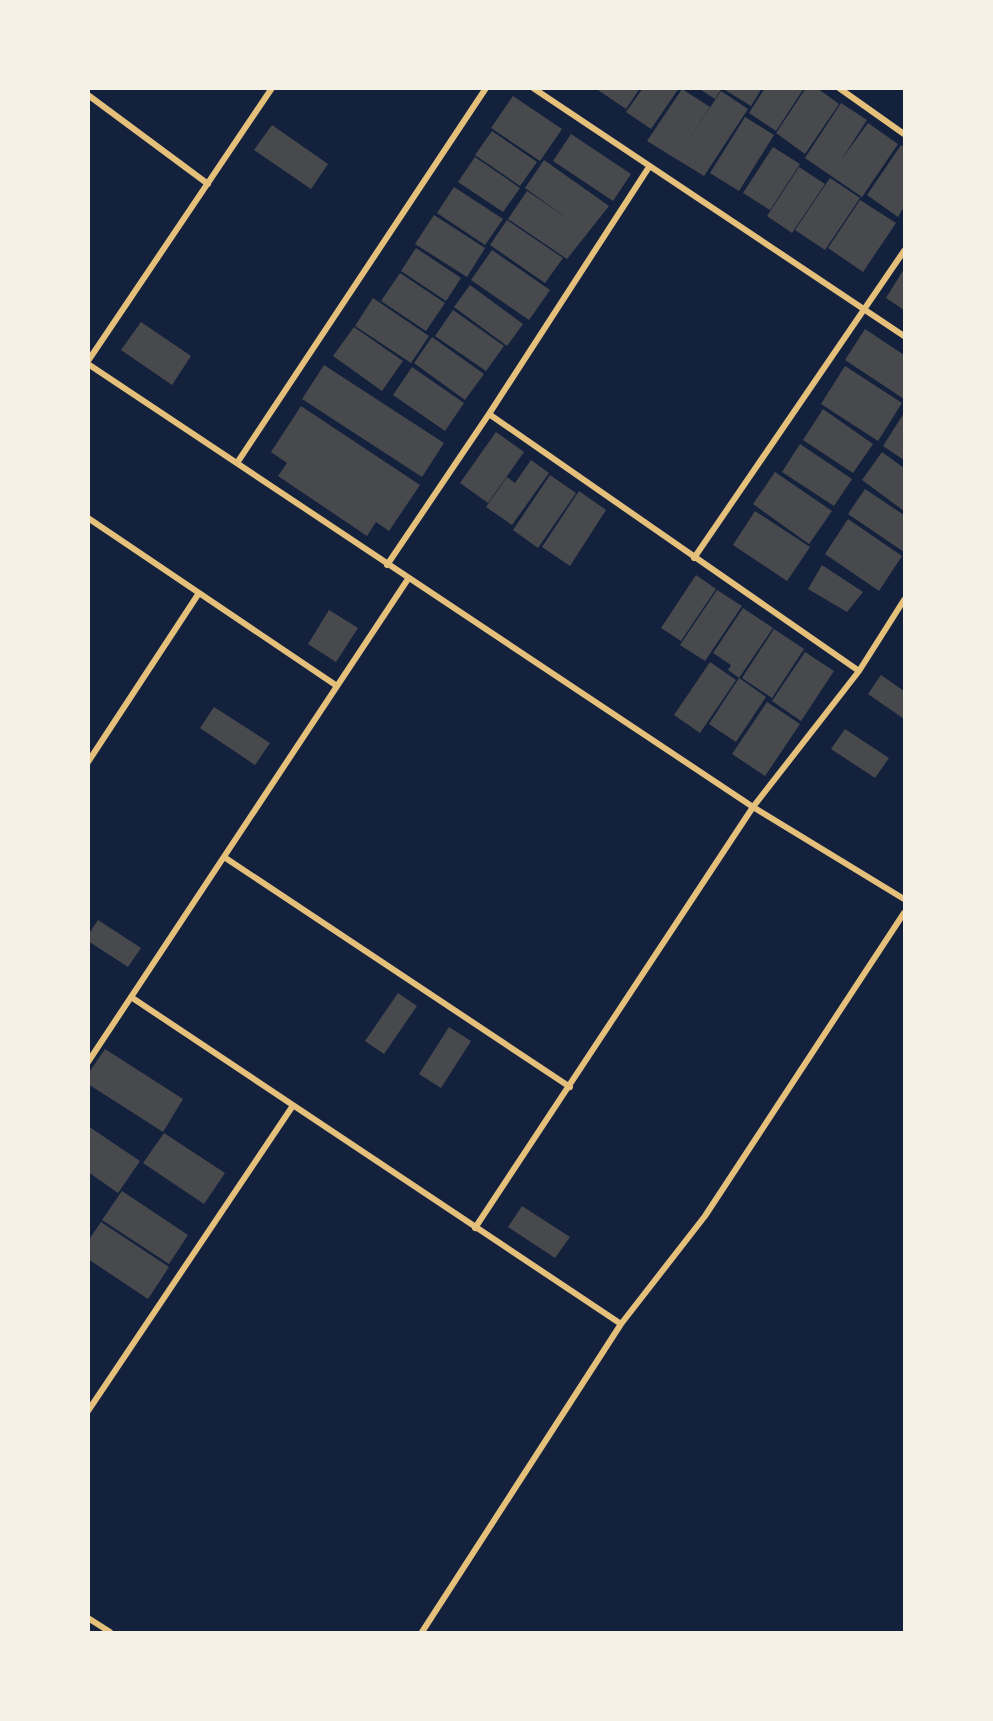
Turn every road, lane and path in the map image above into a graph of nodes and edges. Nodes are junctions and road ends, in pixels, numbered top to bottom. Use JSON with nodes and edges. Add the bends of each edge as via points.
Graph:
{"nodes":[{"id":1,"x":272,"y":88,"type":"edge"},
{"id":2,"x":486,"y":88,"type":"edge"},
{"id":3,"x":533,"y":88,"type":"edge"},
{"id":4,"x":839,"y":88,"type":"edge"},
{"id":5,"x":88,"y":95,"type":"edge"},
{"id":6,"x":904,"y":134,"type":"edge"},
{"id":7,"x":649,"y":167,"type":"junction"},
{"id":8,"x":208,"y":184,"type":"junction"},
{"id":9,"x":904,"y":251,"type":"edge"},
{"id":10,"x":865,"y":310,"type":"junction"},
{"id":11,"x":904,"y":336,"type":"edge"},
{"id":12,"x":88,"y":363,"type":"edge"},
{"id":13,"x":489,"y":414,"type":"junction"},
{"id":14,"x":237,"y":464,"type":"junction"},
{"id":15,"x":89,"y":519,"type":"edge"},
{"id":16,"x":694,"y":558,"type":"junction"},
{"id":17,"x":387,"y":565,"type":"junction"},
{"id":18,"x":408,"y":579,"type":"junction"},
{"id":19,"x":199,"y":593,"type":"junction"},
{"id":20,"x":904,"y":600,"type":"edge"},
{"id":21,"x":859,"y":672,"type":"junction"},
{"id":22,"x":337,"y":686,"type":"junction"},
{"id":23,"x":88,"y":762,"type":"edge"},
{"id":24,"x":753,"y":807,"type":"junction"},
{"id":25,"x":224,"y":857,"type":"junction"},
{"id":26,"x":904,"y":899,"type":"edge"},
{"id":27,"x":904,"y":913,"type":"edge"},
{"id":28,"x":131,"y":997,"type":"junction"},
{"id":29,"x":88,"y":1062,"type":"edge"},
{"id":30,"x":570,"y":1087,"type":"junction"},
{"id":31,"x":292,"y":1107,"type":"junction"},
{"id":32,"x":475,"y":1228,"type":"junction"},
{"id":33,"x":621,"y":1324,"type":"junction"},
{"id":34,"x":88,"y":1411,"type":"edge"},
{"id":35,"x":88,"y":1618,"type":"edge"},
{"id":36,"x":110,"y":1632,"type":"edge"},
{"id":37,"x":422,"y":1632,"type":"edge"}],
"edges":[{"from":1,"to":8,"type":"street"},
{"from":2,"to":14,"type":"street"},
{"from":3,"to":7,"type":"street"},
{"from":4,"to":6,"type":"street"},
{"from":5,"to":8,"type":"street"},
{"from":7,"to":10,"type":"street"},
{"from":7,"to":13,"type":"street"},
{"from":8,"to":12,"type":"street"},
{"from":9,"to":10,"type":"street"},
{"from":10,"to":11,"type":"street"},
{"from":10,"to":16,"type":"street"},
{"from":12,"to":14,"type":"street"},
{"from":13,"to":16,"type":"street"},
{"from":13,"to":17,"type":"street"},
{"from":14,"to":17,"type":"street"},
{"from":15,"to":19,"type":"street"},
{"from":16,"to":21,"type":"street"},
{"from":17,"to":18,"type":"street"},
{"from":18,"to":22,"type":"street"},
{"from":18,"to":24,"type":"street"},
{"from":19,"to":22,"type":"street"},
{"from":19,"to":23,"type":"street"},
{"from":20,"to":21,"type":"street"},
{"from":21,"to":24,"type":"street"},
{"from":22,"to":25,"type":"street"},
{"from":24,"to":26,"type":"street"},
{"from":24,"to":30,"type":"street"},
{"from":25,"to":28,"type":"street"},
{"from":25,"to":30,"type":"street"},
{"from":27,"to":33,"type":"street","via":[[705,1216]]},
{"from":28,"to":29,"type":"street"},
{"from":28,"to":31,"type":"street"},
{"from":30,"to":32,"type":"street"},
{"from":31,"to":32,"type":"street"},
{"from":31,"to":34,"type":"street"},
{"from":32,"to":33,"type":"street"},
{"from":33,"to":37,"type":"street"},
{"from":35,"to":36,"type":"street"}]}
